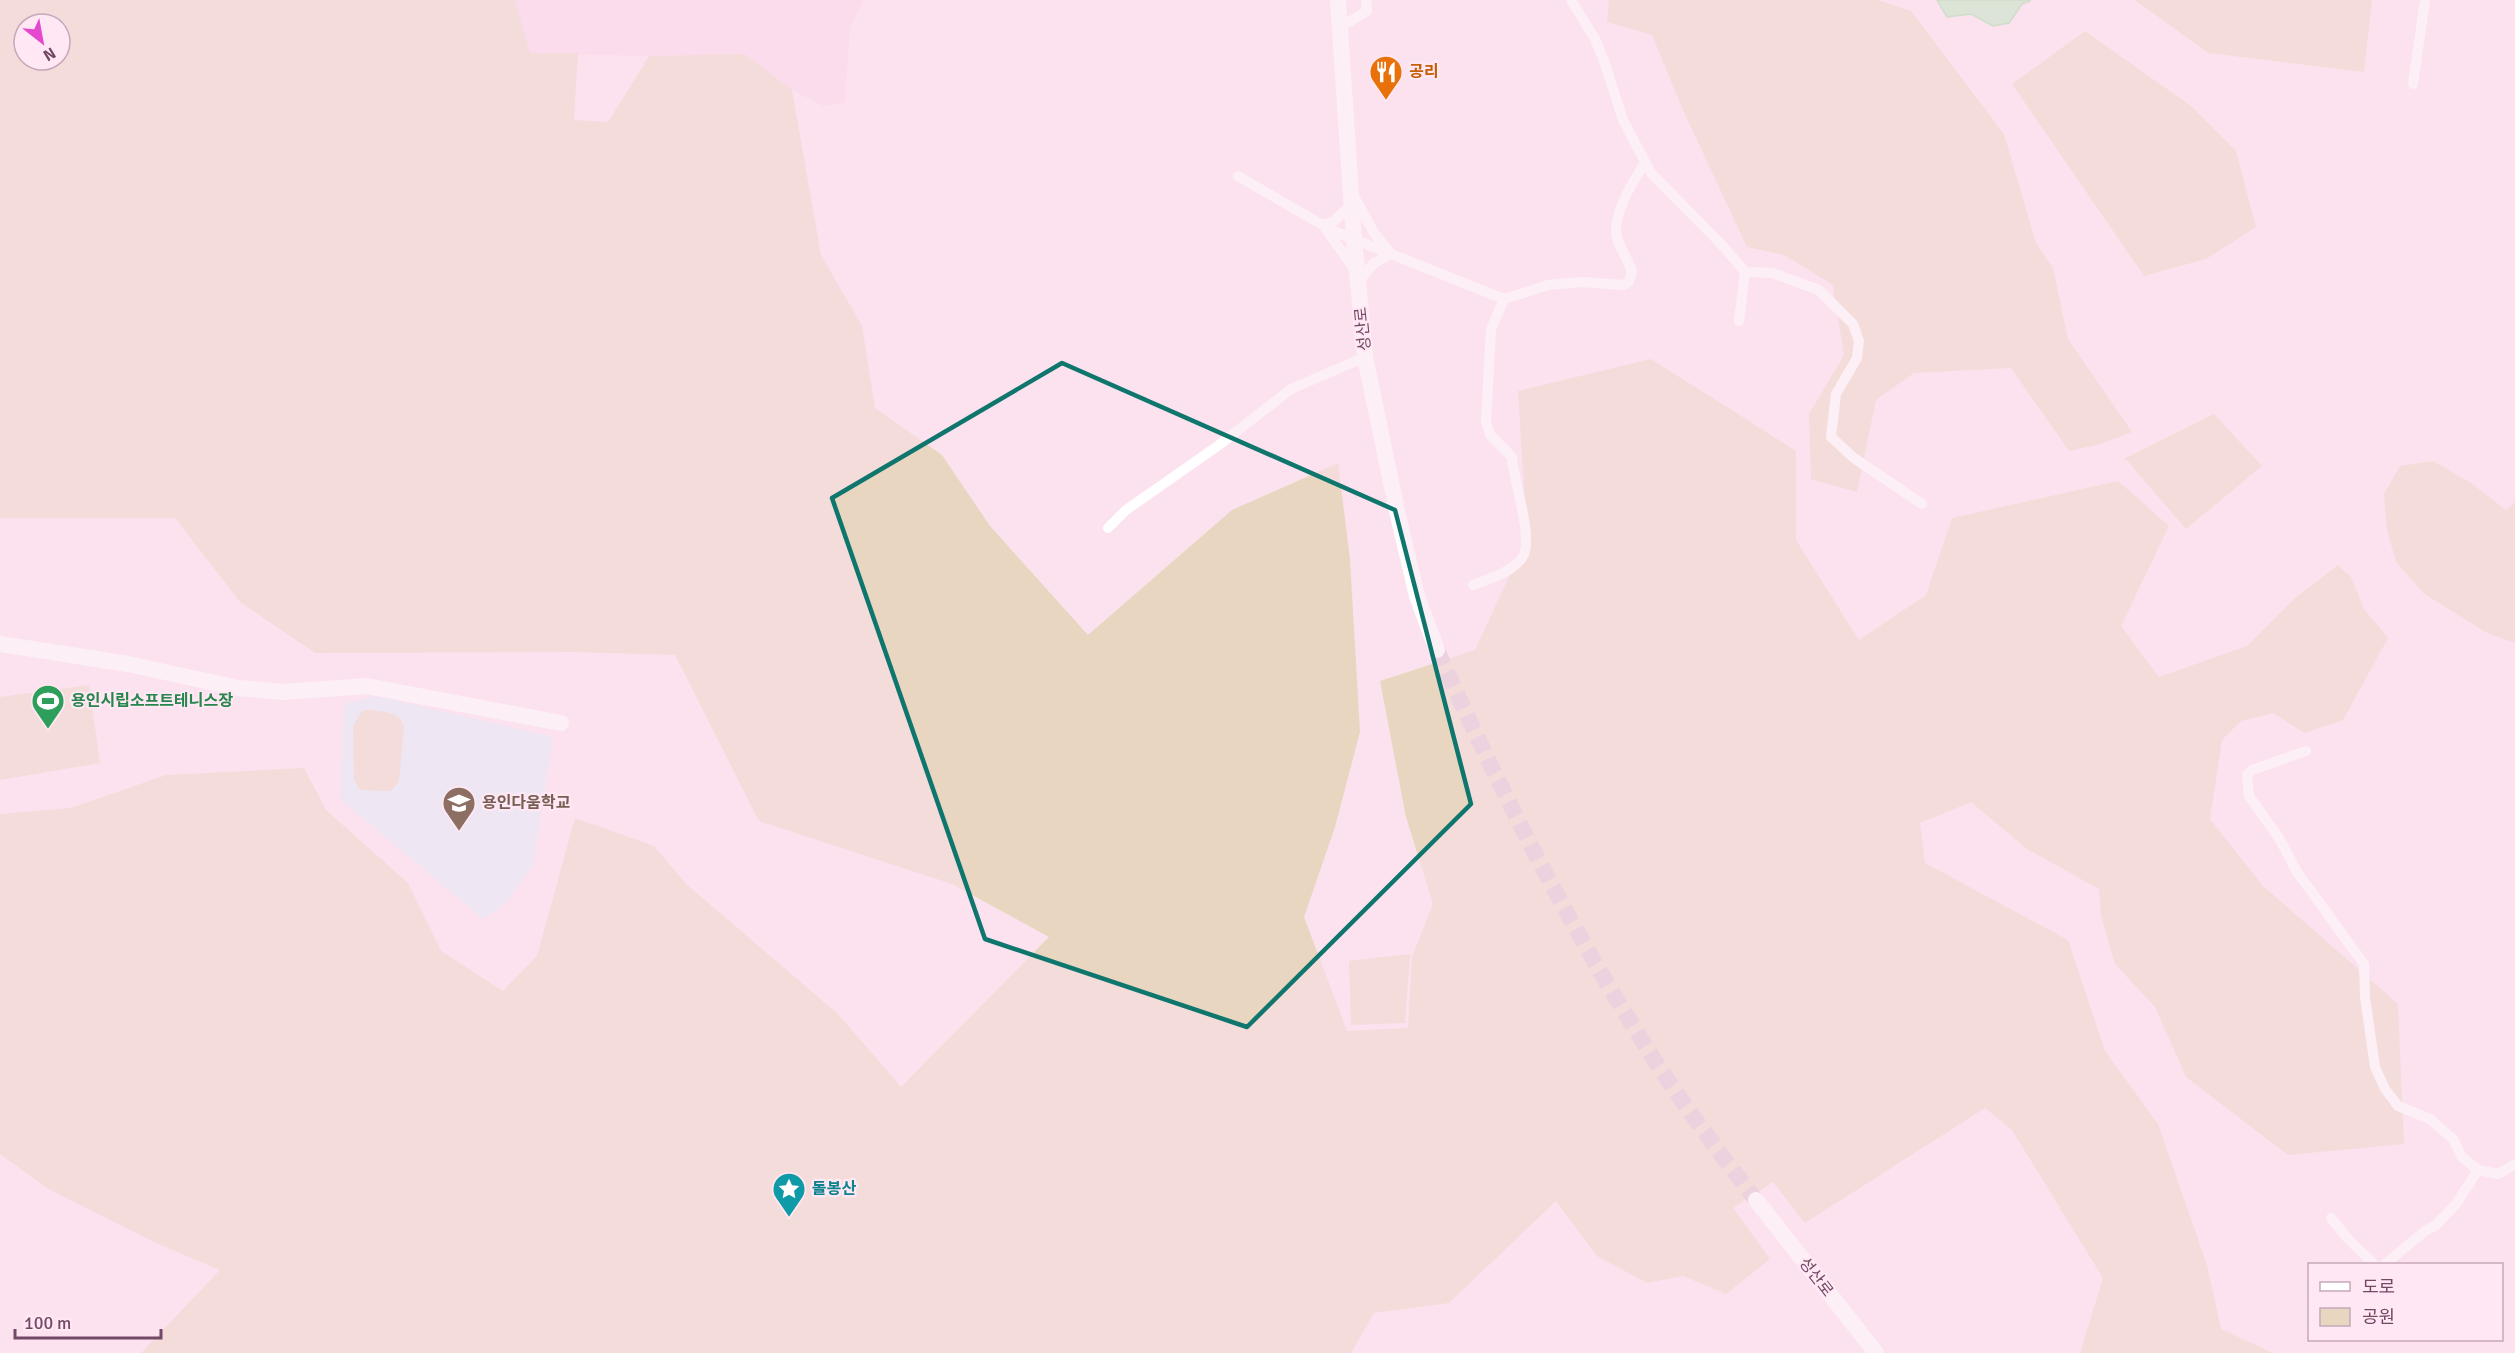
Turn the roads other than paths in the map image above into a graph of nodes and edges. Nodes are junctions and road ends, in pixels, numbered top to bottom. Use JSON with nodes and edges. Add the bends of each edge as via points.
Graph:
{"nodes":[{"id":1,"x":1338,"y":0,"type":"edge"},
{"id":2,"x":1366,"y":0,"type":"edge"},
{"id":3,"x":1571,"y":0,"type":"edge"},
{"id":4,"x":2425,"y":0,"type":"edge"},
{"id":5,"x":1341,"y":27,"type":"junction"},
{"id":6,"x":2414,"y":84,"type":"dead end"},
{"id":7,"x":1645,"y":163,"type":"junction"},
{"id":8,"x":1238,"y":176,"type":"dead end"},
{"id":9,"x":1352,"y":197,"type":"junction"},
{"id":10,"x":1323,"y":225,"type":"junction"},
{"id":11,"x":1354,"y":239,"type":"junction"},
{"id":12,"x":1391,"y":254,"type":"junction"},
{"id":13,"x":1745,"y":272,"type":"junction"},
{"id":14,"x":1358,"y":279,"type":"junction"},
{"id":15,"x":1504,"y":299,"type":"junction"},
{"id":16,"x":1739,"y":321,"type":"dead end"},
{"id":17,"x":1365,"y":357,"type":"junction"},
{"id":18,"x":1922,"y":504,"type":"dead end"},
{"id":19,"x":1108,"y":528,"type":"dead end"},
{"id":20,"x":1473,"y":585,"type":"dead end"},
{"id":21,"x":0,"y":644,"type":"edge"},
{"id":22,"x":1437,"y":650,"type":"tunnel mouth"},
{"id":23,"x":561,"y":723,"type":"dead end"},
{"id":24,"x":2306,"y":751,"type":"dead end"},
{"id":25,"x":2515,"y":1164,"type":"edge"},
{"id":26,"x":2478,"y":1170,"type":"junction"},
{"id":27,"x":1756,"y":1200,"type":"tunnel mouth"},
{"id":28,"x":2331,"y":1218,"type":"dead end"},
{"id":29,"x":2373,"y":1263,"type":"edge"},
{"id":30,"x":2386,"y":1263,"type":"edge"},
{"id":31,"x":1876,"y":1353,"type":"edge"}],
"edges":[{"from":1,"to":5,"type":"main road","name":"성산로"},
{"from":2,"to":5,"type":"street","via":[[1367,11]]},
{"from":3,"to":7,"type":"street","via":[[1595,39],[1623,120]]},
{"from":4,"to":6,"type":"street"},
{"from":5,"to":9,"type":"main road","name":"성산로"},
{"from":7,"to":13,"type":"street"},
{"from":7,"to":15,"type":"street","via":[[1619,213],[1616,228],[1617,240],[1632,271],[1629,282],[1548,285]]},
{"from":8,"to":10,"type":"street"},
{"from":9,"to":10,"type":"street","via":[[1334,221]]},
{"from":9,"to":11,"type":"main road","name":"성산로"},
{"from":9,"to":12,"type":"street"},
{"from":10,"to":11,"type":"street"},
{"from":10,"to":14,"type":"street"},
{"from":11,"to":12,"type":"street"},
{"from":11,"to":14,"type":"main road","name":"성산로"},
{"from":12,"to":14,"type":"street","via":[[1374,263]]},
{"from":12,"to":15,"type":"street"},
{"from":13,"to":16,"type":"street"},
{"from":13,"to":18,"type":"street","via":[[1772,273],[1819,290],[1853,324],[1859,341],[1857,358],[1836,394],[1831,436],[1854,458]]},
{"from":14,"to":17,"type":"main road","name":"성산로"},
{"from":15,"to":20,"type":"street","via":[[1491,329],[1486,421],[1490,435],[1512,457],[1526,549],[1509,569]]},
{"from":17,"to":19,"type":"street","via":[[1291,389],[1126,510]]},
{"from":17,"to":22,"type":"main road","name":"성산로","via":[[1397,511],[1418,596]]},
{"from":21,"to":23,"type":"main road","via":[[128,663],[238,688],[284,692],[367,686]]},
{"from":24,"to":26,"type":"street","via":[[2252,770],[2247,775],[2249,796],[2297,872],[2364,964],[2375,1067],[2385,1089],[2398,1106],[2430,1119],[2453,1139],[2462,1157]]},
{"from":25,"to":26,"type":"street","via":[[2498,1174]]},
{"from":26,"to":30,"type":"street","via":[[2456,1204],[2436,1225]]},
{"from":27,"to":31,"type":"main road","name":"성산로"},
{"from":28,"to":29,"type":"street"}]}
